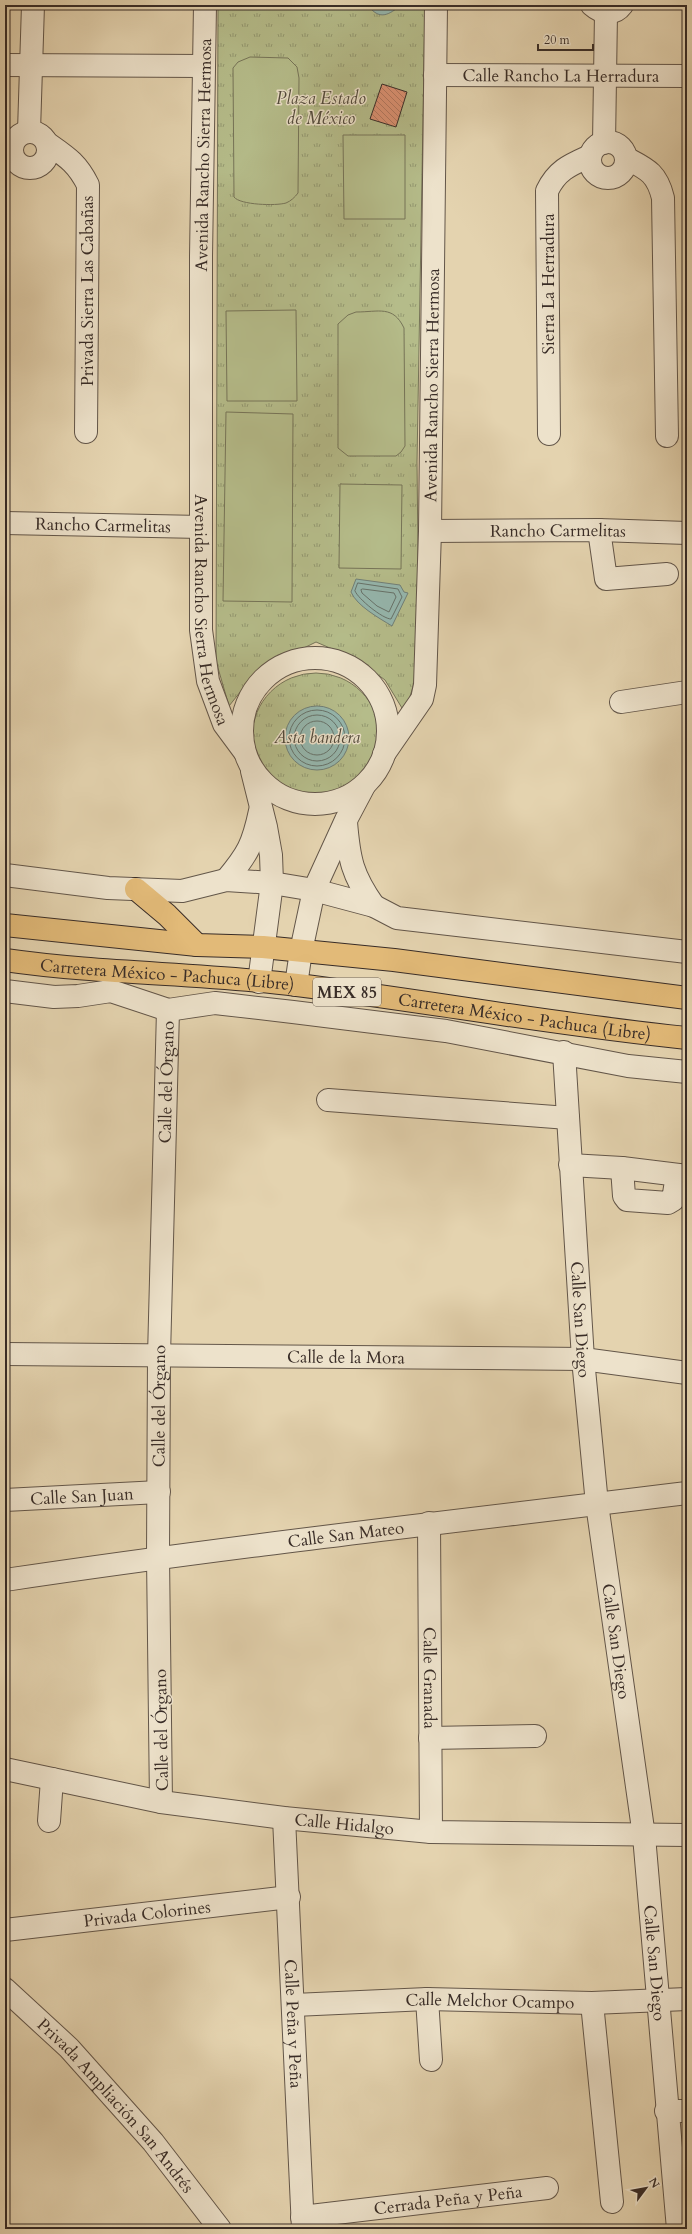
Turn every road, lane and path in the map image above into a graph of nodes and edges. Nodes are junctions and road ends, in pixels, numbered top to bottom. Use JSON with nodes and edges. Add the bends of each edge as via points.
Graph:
{"nodes":[{"id":1,"x":32,"y":5,"type":"edge"},
{"id":2,"x":204,"y":5,"type":"edge"},
{"id":3,"x":436,"y":5,"type":"edge"},
{"id":4,"x":607,"y":8,"type":"edge"},
{"id":5,"x":5,"y":65,"type":"edge"},
{"id":6,"x":30,"y":65,"type":"junction"},
{"id":7,"x":204,"y":66,"type":"junction"},
{"id":8,"x":435,"y":75,"type":"junction"},
{"id":9,"x":606,"y":75,"type":"junction"},
{"id":10,"x":687,"y":76,"type":"edge"},
{"id":11,"x":38,"y":137,"type":"junction"},
{"id":12,"x":8,"y":147,"type":"edge"},
{"id":13,"x":597,"y":149,"type":"junction"},
{"id":14,"x":626,"y":158,"type":"junction"},
{"id":15,"x":86,"y":432,"type":"dead end"},
{"id":16,"x":549,"y":434,"type":"dead end"},
{"id":17,"x":667,"y":436,"type":"dead end"},
{"id":18,"x":5,"y":523,"type":"edge"},
{"id":19,"x":201,"y":527,"type":"junction"},
{"id":20,"x":599,"y":530,"type":"junction"},
{"id":21,"x":430,"y":531,"type":"junction"},
{"id":22,"x":687,"y":533,"type":"edge"},
{"id":23,"x":667,"y":574,"type":"dead end"},
{"id":24,"x":687,"y":692,"type":"edge"},
{"id":25,"x":621,"y":702,"type":"dead end"},
{"id":26,"x":384,"y":754,"type":"junction"},
{"id":27,"x":247,"y":759,"type":"junction"},
{"id":28,"x":364,"y":786,"type":"junction"},
{"id":29,"x":261,"y":804,"type":"junction"},
{"id":30,"x":346,"y":820,"type":"junction"},
{"id":31,"x":5,"y":875,"type":"edge"},
{"id":32,"x":226,"y":880,"type":"junction"},
{"id":33,"x":272,"y":883,"type":"junction"},
{"id":34,"x":136,"y":889,"type":"junction"},
{"id":35,"x":314,"y":890,"type":"junction"},
{"id":36,"x":374,"y":906,"type":"junction"},
{"id":37,"x":5,"y":925,"type":"edge"},
{"id":38,"x":198,"y":945,"type":"junction"},
{"id":39,"x":263,"y":947,"type":"junction"},
{"id":40,"x":301,"y":951,"type":"junction"},
{"id":41,"x":687,"y":952,"type":"edge"},
{"id":42,"x":5,"y":960,"type":"edge"},
{"id":43,"x":112,"y":981,"type":"junction"},
{"id":44,"x":259,"y":982,"type":"junction"},
{"id":45,"x":296,"y":985,"type":"junction"},
{"id":46,"x":5,"y":990,"type":"edge"},
{"id":47,"x":687,"y":998,"type":"edge"},
{"id":48,"x":447,"y":1007,"type":"junction"},
{"id":49,"x":252,"y":1008,"type":"junction"},
{"id":50,"x":168,"y":1010,"type":"junction"},
{"id":51,"x":293,"y":1012,"type":"junction"},
{"id":52,"x":446,"y":1031,"type":"junction"},
{"id":53,"x":687,"y":1038,"type":"edge"},
{"id":54,"x":564,"y":1052,"type":"junction"},
{"id":55,"x":687,"y":1072,"type":"edge"},
{"id":56,"x":328,"y":1100,"type":"dead end"},
{"id":57,"x":568,"y":1118,"type":"junction"},
{"id":58,"x":570,"y":1165,"type":"junction"},
{"id":59,"x":622,"y":1168,"type":"junction"},
{"id":60,"x":682,"y":1175,"type":"edge"},
{"id":61,"x":5,"y":1354,"type":"edge"},
{"id":62,"x":159,"y":1356,"type":"junction"},
{"id":63,"x":583,"y":1359,"type":"junction"},
{"id":64,"x":687,"y":1373,"type":"edge"},
{"id":65,"x":159,"y":1492,"type":"junction"},
{"id":66,"x":687,"y":1493,"type":"edge"},
{"id":67,"x":5,"y":1500,"type":"edge"},
{"id":68,"x":597,"y":1504,"type":"junction"},
{"id":69,"x":429,"y":1523,"type":"junction"},
{"id":70,"x":158,"y":1557,"type":"junction"},
{"id":71,"x":5,"y":1580,"type":"edge"},
{"id":72,"x":535,"y":1736,"type":"dead end"},
{"id":73,"x":430,"y":1738,"type":"junction"},
{"id":74,"x":5,"y":1769,"type":"edge"},
{"id":75,"x":52,"y":1779,"type":"junction"},
{"id":76,"x":162,"y":1802,"type":"junction"},
{"id":77,"x":284,"y":1818,"type":"junction"},
{"id":78,"x":49,"y":1821,"type":"dead end"},
{"id":79,"x":431,"y":1832,"type":"junction"},
{"id":80,"x":687,"y":1835,"type":"edge"},
{"id":81,"x":644,"y":1836,"type":"junction"},
{"id":82,"x":290,"y":1897,"type":"junction"},
{"id":83,"x":5,"y":1930,"type":"edge"},
{"id":84,"x":5,"y":1989,"type":"edge"},
{"id":85,"x":427,"y":1999,"type":"junction"},
{"id":86,"x":687,"y":1999,"type":"edge"},
{"id":87,"x":658,"y":2000,"type":"junction"},
{"id":88,"x":592,"y":2003,"type":"junction"},
{"id":89,"x":294,"y":2005,"type":"junction"},
{"id":90,"x":431,"y":2060,"type":"dead end"},
{"id":91,"x":677,"y":2111,"type":"edge"},
{"id":92,"x":547,"y":2188,"type":"dead end"},
{"id":93,"x":612,"y":2202,"type":"dead end"},
{"id":94,"x":302,"y":2223,"type":"edge"},
{"id":95,"x":220,"y":2229,"type":"edge"},
{"id":96,"x":678,"y":2229,"type":"edge"}],
"edges":[{"from":1,"to":6,"type":"street"},
{"from":2,"to":7,"type":"street","name":"Avenida Rancho Sierra Hermosa"},
{"from":3,"to":8,"type":"street","name":"Avenida Rancho Sierra Hermosa"},
{"from":4,"to":9,"type":"street"},
{"from":5,"to":6,"type":"street"},
{"from":6,"to":7,"type":"street"},
{"from":6,"to":11,"type":"street"},
{"from":7,"to":19,"type":"street","name":"Avenida Rancho Sierra Hermosa"},
{"from":8,"to":9,"type":"street","name":"Calle Rancho La Herradura"},
{"from":8,"to":21,"type":"street","name":"Avenida Rancho Sierra Hermosa"},
{"from":9,"to":10,"type":"street","name":"Calle Rancho La Herradura"},
{"from":9,"to":13,"type":"street"},
{"from":11,"to":12,"type":"street","via":[[18,135]]},
{"from":11,"to":12,"type":"street","via":[[48,152],[39,166],[22,167],[16,162]]},
{"from":11,"to":15,"type":"street","name":"Privada Sierra Las Cabañas","via":[[70,159],[80,169],[88,185]]},
{"from":13,"to":14,"type":"street","via":[[614,143],[622,149]]},
{"from":13,"to":14,"type":"street","via":[[591,165],[595,173],[603,177],[612,178],[620,174],[625,167]]},
{"from":13,"to":16,"type":"street","name":"Sierra La Herradura","via":[[567,166],[553,179],[547,192]]},
{"from":14,"to":17,"type":"street","via":[[650,171],[660,184],[663,198]]},
{"from":18,"to":19,"type":"street","name":"Rancho Carmelitas"},
{"from":19,"to":27,"type":"street","name":"Avenida Rancho Sierra Hermosa","via":[[201,630],[208,681],[224,724]]},
{"from":20,"to":21,"type":"street","name":"Rancho Carmelitas"},
{"from":20,"to":22,"type":"street","name":"Rancho Carmelitas"},
{"from":20,"to":23,"type":"street","via":[[606,579]]},
{"from":21,"to":26,"type":"street","name":"Avenida Rancho Sierra Hermosa","via":[[425,685],[422,699]]},
{"from":24,"to":25,"type":"street"},
{"from":26,"to":27,"type":"street","via":[[388,728],[382,702],[368,680],[347,664],[321,657],[293,660],[268,673],[250,695],[241,722]]},
{"from":26,"to":28,"type":"street","via":[[375,773]]},
{"from":27,"to":28,"type":"street","via":[[273,792],[304,804],[336,802]]},
{"from":27,"to":29,"type":"street","name":"Avenida Rancho Sierra Hermosa"},
{"from":28,"to":30,"type":"street"},
{"from":29,"to":32,"type":"street","via":[[254,839],[244,859]]},
{"from":29,"to":33,"type":"street","name":"Avenida Rancho Sierra Hermosa","via":[[271,855]]},
{"from":30,"to":35,"type":"street"},
{"from":30,"to":36,"type":"street","via":[[349,858],[360,886]]},
{"from":31,"to":34,"type":"street"},
{"from":32,"to":33,"type":"street"},
{"from":32,"to":34,"type":"street","via":[[182,892]]},
{"from":33,"to":35,"type":"street"},
{"from":33,"to":39,"type":"street","name":"Avenida Rancho Sierra Hermosa"},
{"from":34,"to":38,"type":"main road"},
{"from":35,"to":36,"type":"street"},
{"from":35,"to":40,"type":"street"},
{"from":36,"to":41,"type":"street","via":[[397,918]]},
{"from":37,"to":38,"type":"main road","name":"Carretera México - Pachuca (Libre)","number":"MEX 85"},
{"from":38,"to":39,"type":"main road","name":"Carretera México - Pachuca (Libre)","number":"MEX 85"},
{"from":39,"to":40,"type":"main road","name":"Carretera México - Pachuca (Libre)","number":"MEX 85"},
{"from":39,"to":44,"type":"street","name":"Avenida Rancho Sierra Hermosa"},
{"from":40,"to":45,"type":"street"},
{"from":40,"to":47,"type":"main road","name":"Carretera México - Pachuca (Libre)","number":"MEX 85","via":[[402,961]]},
{"from":42,"to":43,"type":"main road","name":"Carretera México - Pachuca (Libre)","number":"MEX 85"},
{"from":43,"to":44,"type":"main road","name":"Carretera México - Pachuca (Libre)","number":"MEX 85"},
{"from":43,"to":46,"type":"street","via":[[78,996],[54,997]]},
{"from":43,"to":50,"type":"street"},
{"from":44,"to":45,"type":"main road","name":"Carretera México - Pachuca (Libre)","number":"MEX 85"},
{"from":44,"to":49,"type":"street","name":"Avenida Rancho Sierra Hermosa"},
{"from":45,"to":48,"type":"main road","name":"Carretera México - Pachuca (Libre)","number":"MEX 85"},
{"from":45,"to":51,"type":"street"},
{"from":48,"to":52,"type":"street"},
{"from":48,"to":53,"type":"main road","name":"Carretera México - Pachuca (Libre)","number":"MEX 85"},
{"from":49,"to":50,"type":"street","via":[[215,1003]]},
{"from":49,"to":51,"type":"street"},
{"from":50,"to":62,"type":"street","name":"Calle del Órgano"},
{"from":51,"to":52,"type":"street"},
{"from":52,"to":54,"type":"street"},
{"from":54,"to":55,"type":"street","via":[[628,1066]]},
{"from":54,"to":57,"type":"street","name":"Calle San Diego"},
{"from":56,"to":57,"type":"street"},
{"from":57,"to":58,"type":"street","name":"Calle San Diego"},
{"from":58,"to":59,"type":"street"},
{"from":58,"to":63,"type":"street","name":"Calle San Diego"},
{"from":59,"to":60,"type":"street"},
{"from":59,"to":60,"type":"street","via":[[624,1196],[627,1200],[668,1203],[673,1200]]},
{"from":61,"to":62,"type":"street","name":"Calle de la Mora"},
{"from":62,"to":63,"type":"street","name":"Calle de la Mora"},
{"from":62,"to":65,"type":"street","name":"Calle del Órgano"},
{"from":63,"to":64,"type":"street","name":"Calle de la Mora"},
{"from":63,"to":68,"type":"street","name":"Calle San Diego"},
{"from":65,"to":67,"type":"street","name":"Calle San Juan"},
{"from":65,"to":70,"type":"street","name":"Calle del Órgano"},
{"from":66,"to":68,"type":"street","name":"Calle San Mateo"},
{"from":68,"to":69,"type":"street","name":"Calle San Mateo"},
{"from":68,"to":81,"type":"street","name":"Calle San Diego"},
{"from":69,"to":70,"type":"street","name":"Calle San Mateo"},
{"from":69,"to":73,"type":"street","name":"Calle Granada"},
{"from":70,"to":71,"type":"street","name":"Calle San Mateo"},
{"from":70,"to":76,"type":"street","name":"Calle del Órgano"},
{"from":72,"to":73,"type":"street"},
{"from":73,"to":79,"type":"street","name":"Calle Granada"},
{"from":74,"to":75,"type":"street","name":"Calle Hidalgo"},
{"from":75,"to":76,"type":"street","name":"Calle Hidalgo"},
{"from":75,"to":78,"type":"street"},
{"from":76,"to":77,"type":"street","name":"Calle Hidalgo"},
{"from":77,"to":79,"type":"street","name":"Calle Hidalgo"},
{"from":77,"to":82,"type":"street","name":"Calle Peña y Peña"},
{"from":79,"to":81,"type":"street","name":"Calle Hidalgo"},
{"from":80,"to":81,"type":"street","name":"Calle Hidalgo"},
{"from":81,"to":87,"type":"street","name":"Calle San Diego"},
{"from":82,"to":83,"type":"street","name":"Privada Colorines"},
{"from":82,"to":89,"type":"street","name":"Calle Peña y Peña"},
{"from":84,"to":95,"type":"street","name":"Privada Ampliación San Andrés","via":[[69,2048],[137,2125]]},
{"from":85,"to":88,"type":"street","name":"Calle Melchor Ocampo"},
{"from":85,"to":89,"type":"street","name":"Calle Melchor Ocampo"},
{"from":85,"to":90,"type":"street"},
{"from":86,"to":87,"type":"street","name":"Calle Melchor Ocampo"},
{"from":87,"to":88,"type":"street","name":"Calle Melchor Ocampo"},
{"from":87,"to":91,"type":"street","name":"Calle San Diego"},
{"from":88,"to":93,"type":"street"},
{"from":89,"to":94,"type":"street","name":"Calle Peña y Peña"},
{"from":91,"to":96,"type":"street","name":"Calle San Diego"},
{"from":92,"to":94,"type":"street","name":"Cerrada Peña y Peña"}]}
